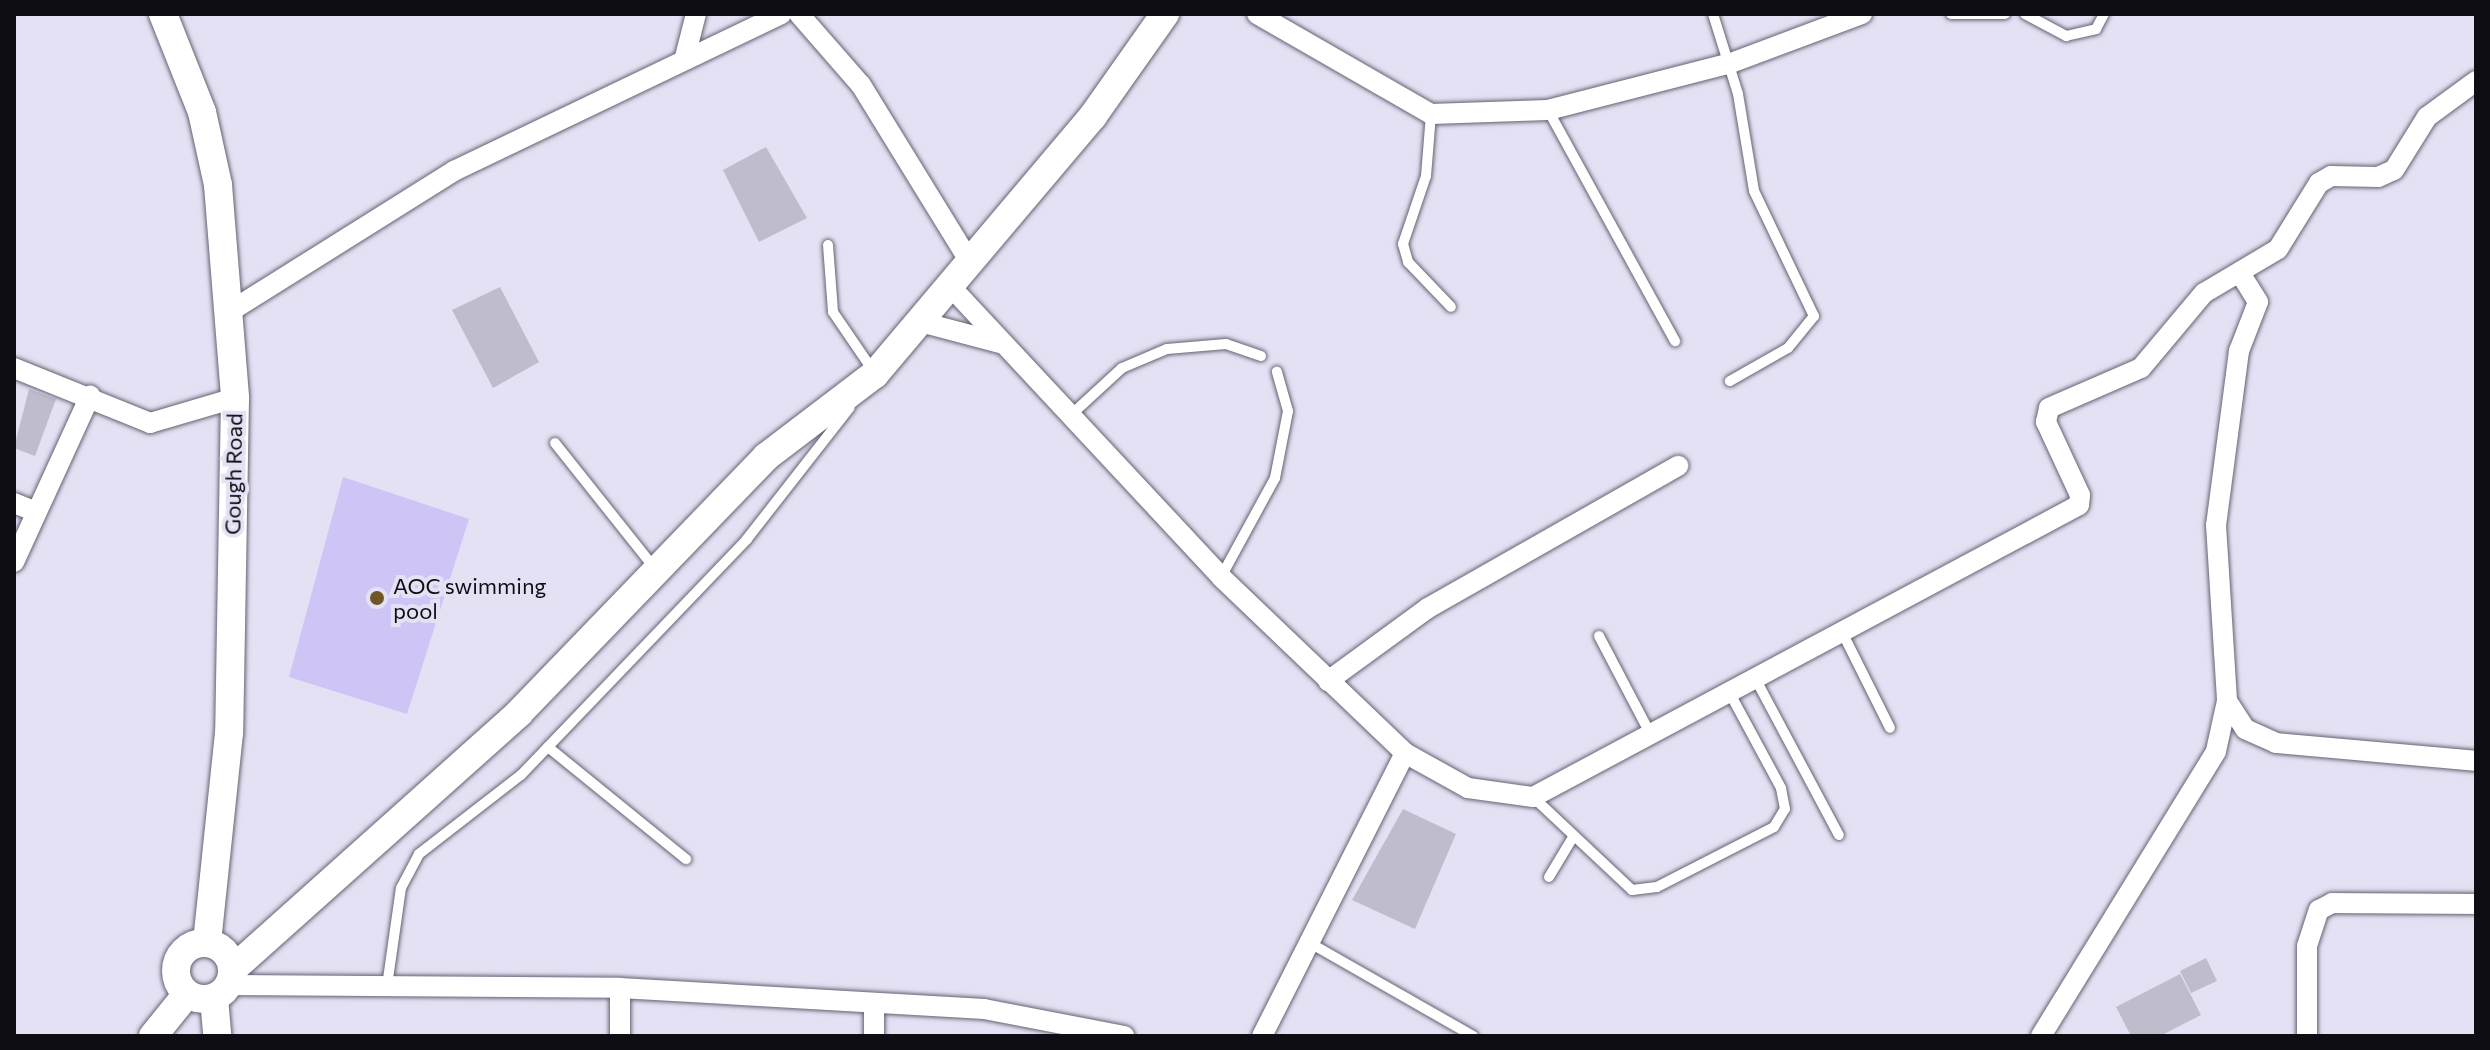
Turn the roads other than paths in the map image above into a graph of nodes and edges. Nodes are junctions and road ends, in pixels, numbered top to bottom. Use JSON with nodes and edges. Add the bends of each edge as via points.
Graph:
{"nodes":[{"id":1,"x":163,"y":14,"type":"edge"},
{"id":2,"x":696,"y":14,"type":"edge"},
{"id":3,"x":781,"y":14,"type":"edge"},
{"id":4,"x":799,"y":14,"type":"edge"},
{"id":5,"x":1165,"y":14,"type":"edge"},
{"id":6,"x":1257,"y":14,"type":"edge"},
{"id":7,"x":1713,"y":14,"type":"edge"},
{"id":8,"x":1862,"y":14,"type":"edge"},
{"id":9,"x":1951,"y":14,"type":"edge"},
{"id":10,"x":2005,"y":14,"type":"edge"},
{"id":11,"x":2025,"y":14,"type":"edge"},
{"id":12,"x":2104,"y":14,"type":"edge"},
{"id":13,"x":685,"y":57,"type":"junction"},
{"id":14,"x":1731,"y":63,"type":"junction"},
{"id":15,"x":2476,"y":81,"type":"edge"},
{"id":16,"x":1548,"y":110,"type":"junction"},
{"id":17,"x":1431,"y":114,"type":"junction"},
{"id":18,"x":828,"y":245,"type":"dead end"},
{"id":19,"x":971,"y":264,"type":"junction"},
{"id":20,"x":2240,"y":273,"type":"junction"},
{"id":21,"x":951,"y":287,"type":"junction"},
{"id":22,"x":1451,"y":307,"type":"dead end"},
{"id":23,"x":226,"y":314,"type":"junction"},
{"id":24,"x":917,"y":321,"type":"junction"},
{"id":25,"x":1675,"y":341,"type":"dead end"},
{"id":26,"x":1004,"y":344,"type":"junction"},
{"id":27,"x":1261,"y":356,"type":"dead end"},
{"id":28,"x":14,"y":368,"type":"edge"},
{"id":29,"x":1277,"y":372,"type":"dead end"},
{"id":30,"x":875,"y":374,"type":"junction"},
{"id":31,"x":1730,"y":381,"type":"dead end"},
{"id":32,"x":90,"y":396,"type":"junction"},
{"id":33,"x":235,"y":398,"type":"junction"},
{"id":34,"x":1071,"y":415,"type":"junction"},
{"id":35,"x":555,"y":443,"type":"dead end"},
{"id":36,"x":1678,"y":466,"type":"dead end"},
{"id":37,"x":14,"y":503,"type":"edge"},
{"id":38,"x":36,"y":512,"type":"junction"},
{"id":39,"x":14,"y":562,"type":"edge"},
{"id":40,"x":657,"y":570,"type":"junction"},
{"id":41,"x":1221,"y":577,"type":"junction"},
{"id":42,"x":1842,"y":632,"type":"junction"},
{"id":43,"x":1599,"y":636,"type":"dead end"},
{"id":44,"x":1754,"y":677,"type":"junction"},
{"id":45,"x":1328,"y":681,"type":"junction"},
{"id":46,"x":1727,"y":690,"type":"junction"},
{"id":47,"x":2227,"y":701,"type":"junction"},
{"id":48,"x":1890,"y":728,"type":"dead end"},
{"id":49,"x":1650,"y":733,"type":"junction"},
{"id":50,"x":548,"y":747,"type":"junction"},
{"id":51,"x":1405,"y":753,"type":"junction"},
{"id":52,"x":2476,"y":761,"type":"edge"},
{"id":53,"x":1533,"y":797,"type":"junction"},
{"id":54,"x":1839,"y":835,"type":"dead end"},
{"id":55,"x":1573,"y":837,"type":"junction"},
{"id":56,"x":686,"y":859,"type":"dead end"},
{"id":57,"x":1549,"y":877,"type":"dead end"},
{"id":58,"x":2476,"y":904,"type":"edge"},
{"id":59,"x":207,"y":943,"type":"junction"},
{"id":60,"x":1310,"y":943,"type":"junction"},
{"id":61,"x":387,"y":986,"type":"junction"},
{"id":62,"x":216,"y":987,"type":"junction"},
{"id":63,"x":620,"y":988,"type":"junction"},
{"id":64,"x":874,"y":1003,"type":"junction"},
{"id":65,"x":153,"y":1036,"type":"edge"},
{"id":66,"x":217,"y":1036,"type":"edge"},
{"id":67,"x":620,"y":1036,"type":"edge"},
{"id":68,"x":874,"y":1036,"type":"edge"},
{"id":69,"x":1124,"y":1036,"type":"edge"},
{"id":70,"x":1262,"y":1036,"type":"edge"},
{"id":71,"x":1473,"y":1036,"type":"edge"},
{"id":72,"x":2041,"y":1036,"type":"edge"},
{"id":73,"x":2307,"y":1036,"type":"edge"}],
"edges":[{"from":1,"to":23,"type":"street","name":"Gough Road","via":[[202,112],[215,173]]},
{"from":2,"to":13,"type":"street"},
{"from":3,"to":13,"type":"street"},
{"from":4,"to":19,"type":"street","via":[[861,85]]},
{"from":5,"to":19,"type":"street","via":[[1093,116]]},
{"from":6,"to":17,"type":"street"},
{"from":7,"to":14,"type":"lane"},
{"from":8,"to":14,"type":"street"},
{"from":9,"to":10,"type":"lane"},
{"from":11,"to":12,"type":"lane","via":[[2066,36],[2096,29]]},
{"from":13,"to":23,"type":"street","via":[[454,171]]},
{"from":14,"to":16,"type":"street"},
{"from":14,"to":31,"type":"lane","via":[[1754,191],[1814,316],[1788,348]]},
{"from":15,"to":20,"type":"street","via":[[2427,117],[2394,170],[2364,178],[2331,176],[2319,183],[2278,249]]},
{"from":16,"to":17,"type":"street"},
{"from":16,"to":25,"type":"lane"},
{"from":17,"to":22,"type":"lane","via":[[1426,176],[1403,244],[1408,262]]},
{"from":18,"to":30,"type":"lane","via":[[833,312]]},
{"from":19,"to":21,"type":"street"},
{"from":20,"to":42,"type":"street","via":[[2204,293],[2141,368],[2061,400],[2045,414],[2079,505]]},
{"from":20,"to":47,"type":"street","via":[[2258,302],[2239,351],[2216,525]]},
{"from":21,"to":24,"type":"street"},
{"from":21,"to":26,"type":"street"},
{"from":23,"to":33,"type":"street","name":"Gough Road"},
{"from":24,"to":26,"type":"street"},
{"from":24,"to":30,"type":"street"},
{"from":26,"to":34,"type":"street"},
{"from":27,"to":34,"type":"lane","via":[[1226,344],[1167,349],[1122,368]]},
{"from":28,"to":32,"type":"street"},
{"from":29,"to":41,"type":"lane","via":[[1288,411],[1275,478]]},
{"from":30,"to":40,"type":"street","via":[[766,457]]},
{"from":30,"to":50,"type":"lane","via":[[747,539]]},
{"from":32,"to":33,"type":"street","via":[[162,424]]},
{"from":32,"to":38,"type":"street"},
{"from":33,"to":59,"type":"street","name":"Gough Road","via":[[229,733]]},
{"from":34,"to":41,"type":"street"},
{"from":35,"to":40,"type":"lane"},
{"from":36,"to":45,"type":"street","via":[[1428,608]]},
{"from":37,"to":38,"type":"street"},
{"from":38,"to":39,"type":"street"},
{"from":40,"to":62,"type":"street","via":[[519,713]]},
{"from":41,"to":45,"type":"street"},
{"from":42,"to":44,"type":"street"},
{"from":42,"to":48,"type":"lane"},
{"from":43,"to":49,"type":"lane"},
{"from":44,"to":46,"type":"street"},
{"from":44,"to":54,"type":"lane"},
{"from":45,"to":51,"type":"street"},
{"from":46,"to":49,"type":"street"},
{"from":46,"to":55,"type":"lane","via":[[1781,788],[1785,809],[1774,827],[1644,890],[1622,886]]},
{"from":47,"to":52,"type":"street","via":[[2245,729],[2276,743]]},
{"from":47,"to":72,"type":"street","via":[[2216,751]]},
{"from":49,"to":53,"type":"street"},
{"from":50,"to":56,"type":"lane"},
{"from":50,"to":61,"type":"lane","via":[[408,869]]},
{"from":51,"to":53,"type":"street","via":[[1468,788]]},
{"from":51,"to":60,"type":"street"},
{"from":53,"to":55,"type":"lane"},
{"from":55,"to":57,"type":"lane"},
{"from":58,"to":73,"type":"street","via":[[2346,902],[2319,910],[2307,946]]},
{"from":59,"to":62,"type":"street","via":[[225,951]]},
{"from":59,"to":62,"type":"street","via":[[190,947],[177,964]]},
{"from":60,"to":70,"type":"street"},
{"from":60,"to":71,"type":"lane"},
{"from":61,"to":62,"type":"street"},
{"from":61,"to":63,"type":"street"},
{"from":62,"to":65,"type":"street"},
{"from":62,"to":66,"type":"street"},
{"from":63,"to":64,"type":"street"},
{"from":63,"to":67,"type":"street"},
{"from":64,"to":68,"type":"street"},
{"from":64,"to":69,"type":"street","via":[[984,1009]]}]}
